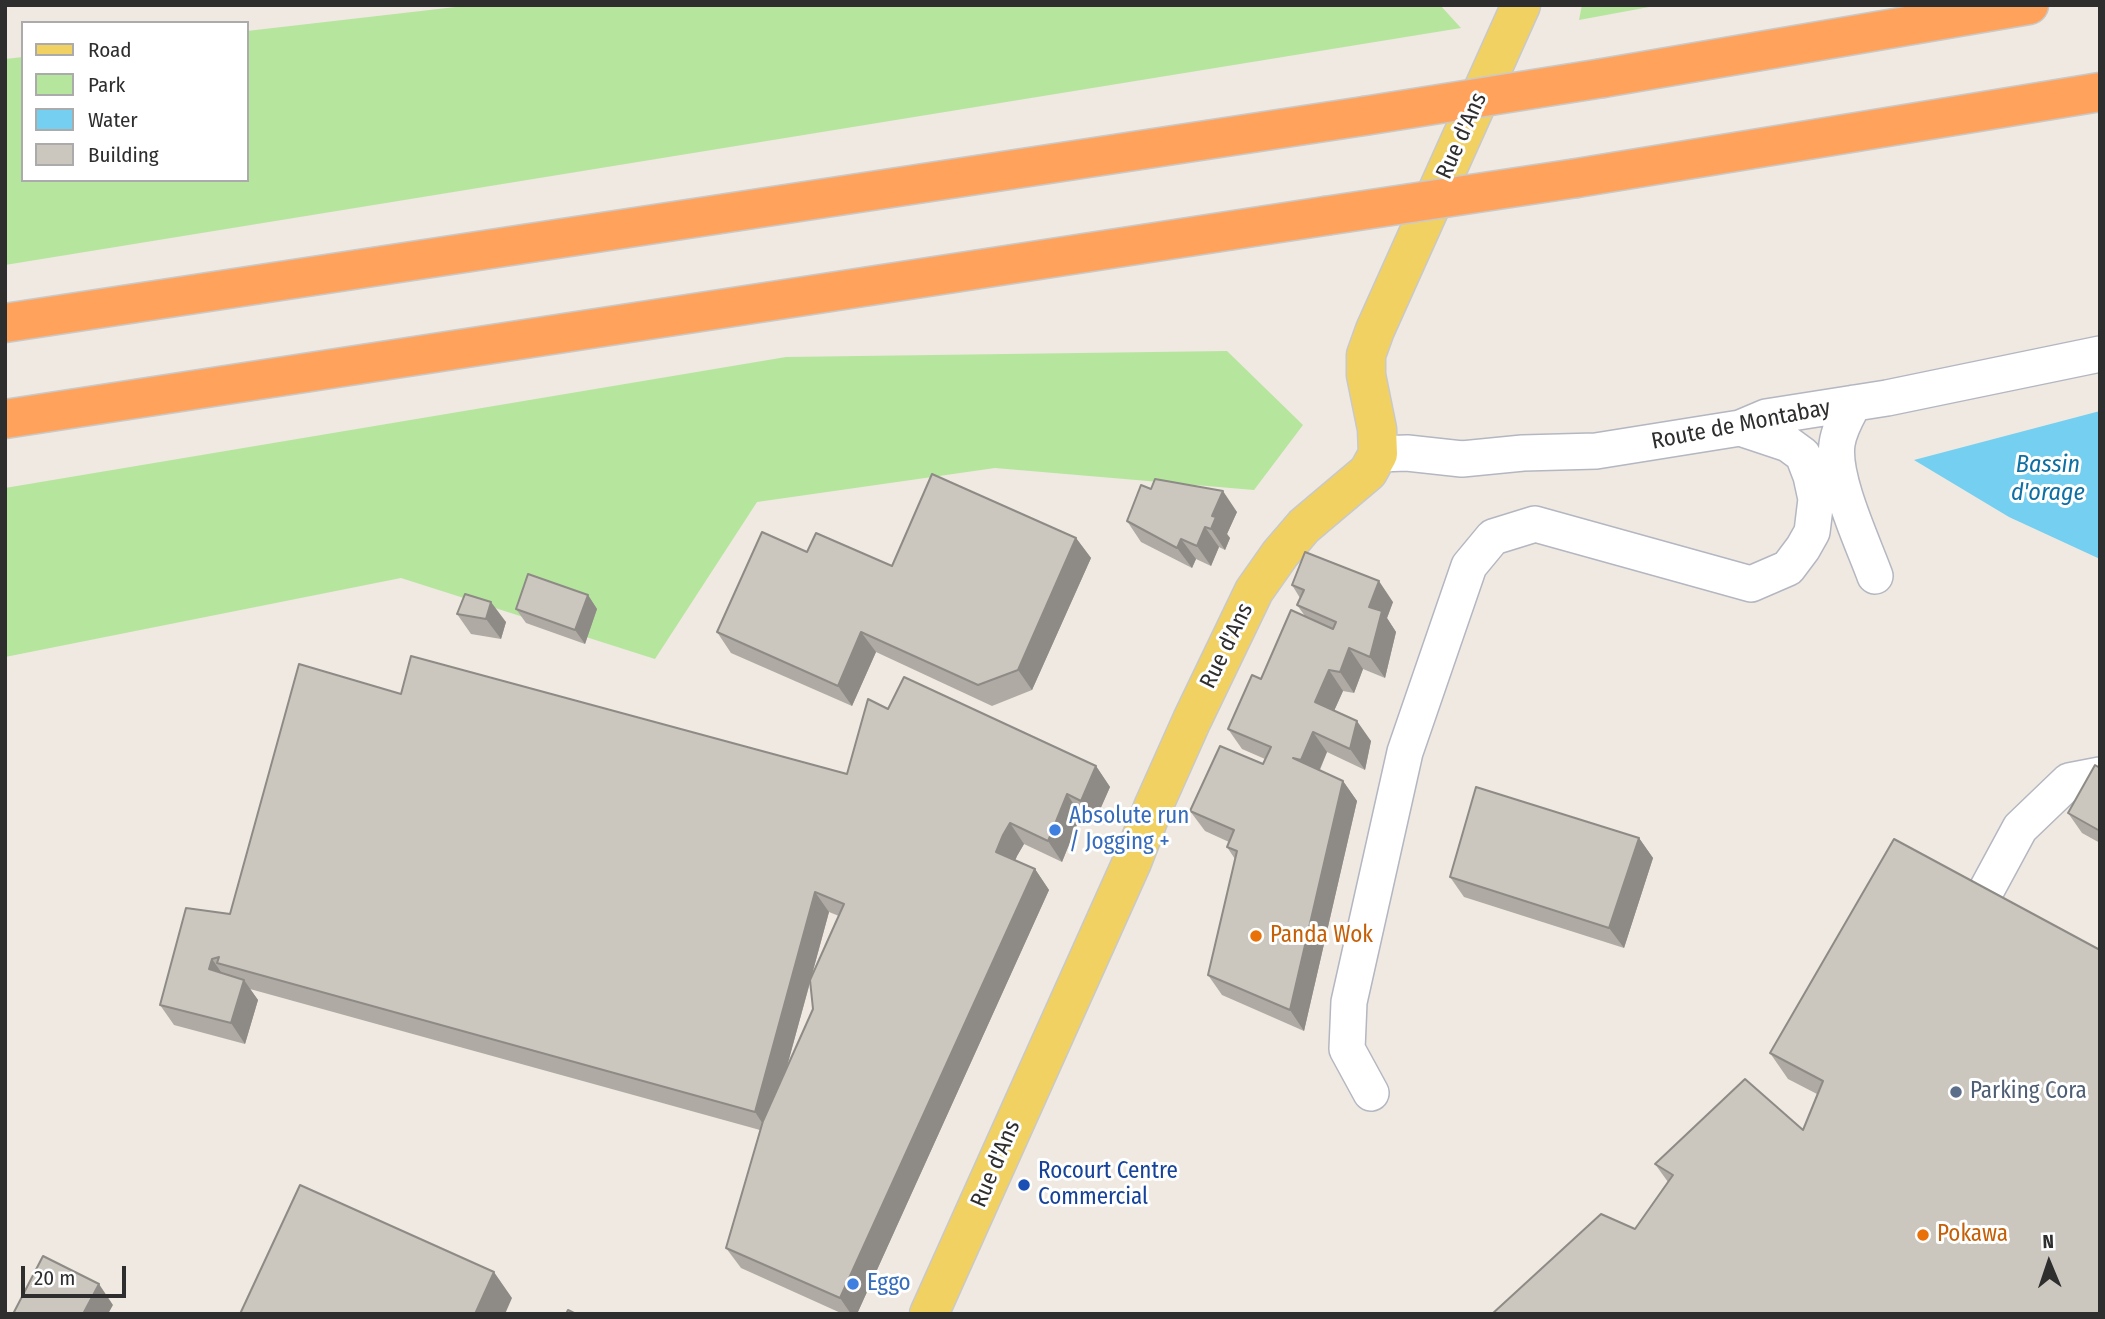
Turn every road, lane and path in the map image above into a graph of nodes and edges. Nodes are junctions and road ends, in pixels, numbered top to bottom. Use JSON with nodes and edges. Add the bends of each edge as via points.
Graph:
{"nodes":[{"id":1,"x":1521,"y":5,"type":"edge"},
{"id":2,"x":2029,"y":5,"type":"edge"},
{"id":3,"x":2100,"y":92,"type":"edge"},
{"id":4,"x":5,"y":323,"type":"edge"},
{"id":5,"x":2100,"y":354,"type":"edge"},
{"id":6,"x":1854,"y":403,"type":"junction"},
{"id":7,"x":5,"y":419,"type":"edge"},
{"id":8,"x":1740,"y":428,"type":"junction"},
{"id":9,"x":1378,"y":454,"type":"junction"},
{"id":10,"x":1875,"y":576,"type":"dead end"},
{"id":11,"x":2100,"y":775,"type":"edge"},
{"id":12,"x":1987,"y":889,"type":"edge"},
{"id":13,"x":1371,"y":1093,"type":"dead end"},
{"id":14,"x":929,"y":1314,"type":"edge"}],
"edges":[{"from":1,"to":9,"type":"main road","name":"Rue d'Ans","via":[[1366,355]]},
{"from":2,"to":4,"type":"highway","bridge":true,"via":[[1364,116]]},
{"from":3,"to":7,"type":"highway","bridge":true,"via":[[1577,178]]},
{"from":5,"to":6,"type":"street","name":"Route de Montabay"},
{"from":6,"to":8,"type":"street","name":"Route de Montabay","via":[[1766,417]]},
{"from":6,"to":10,"type":"street","via":[[1837,447],[1847,499]]},
{"from":8,"to":9,"type":"street","name":"Route de Montabay","via":[[1596,451],[1462,459]]},
{"from":8,"to":13,"type":"street","via":[[1788,444],[1803,455],[1811,476],[1816,499],[1812,532],[1788,568],[1751,584],[1535,524],[1493,537],[1469,566],[1405,752],[1349,1002],[1347,1049]]},
{"from":9,"to":14,"type":"main road","name":"Rue d'Ans","via":[[1368,472],[1304,526],[1254,591]]},
{"from":11,"to":12,"type":"street","via":[[2069,781],[2020,828]]}]}
